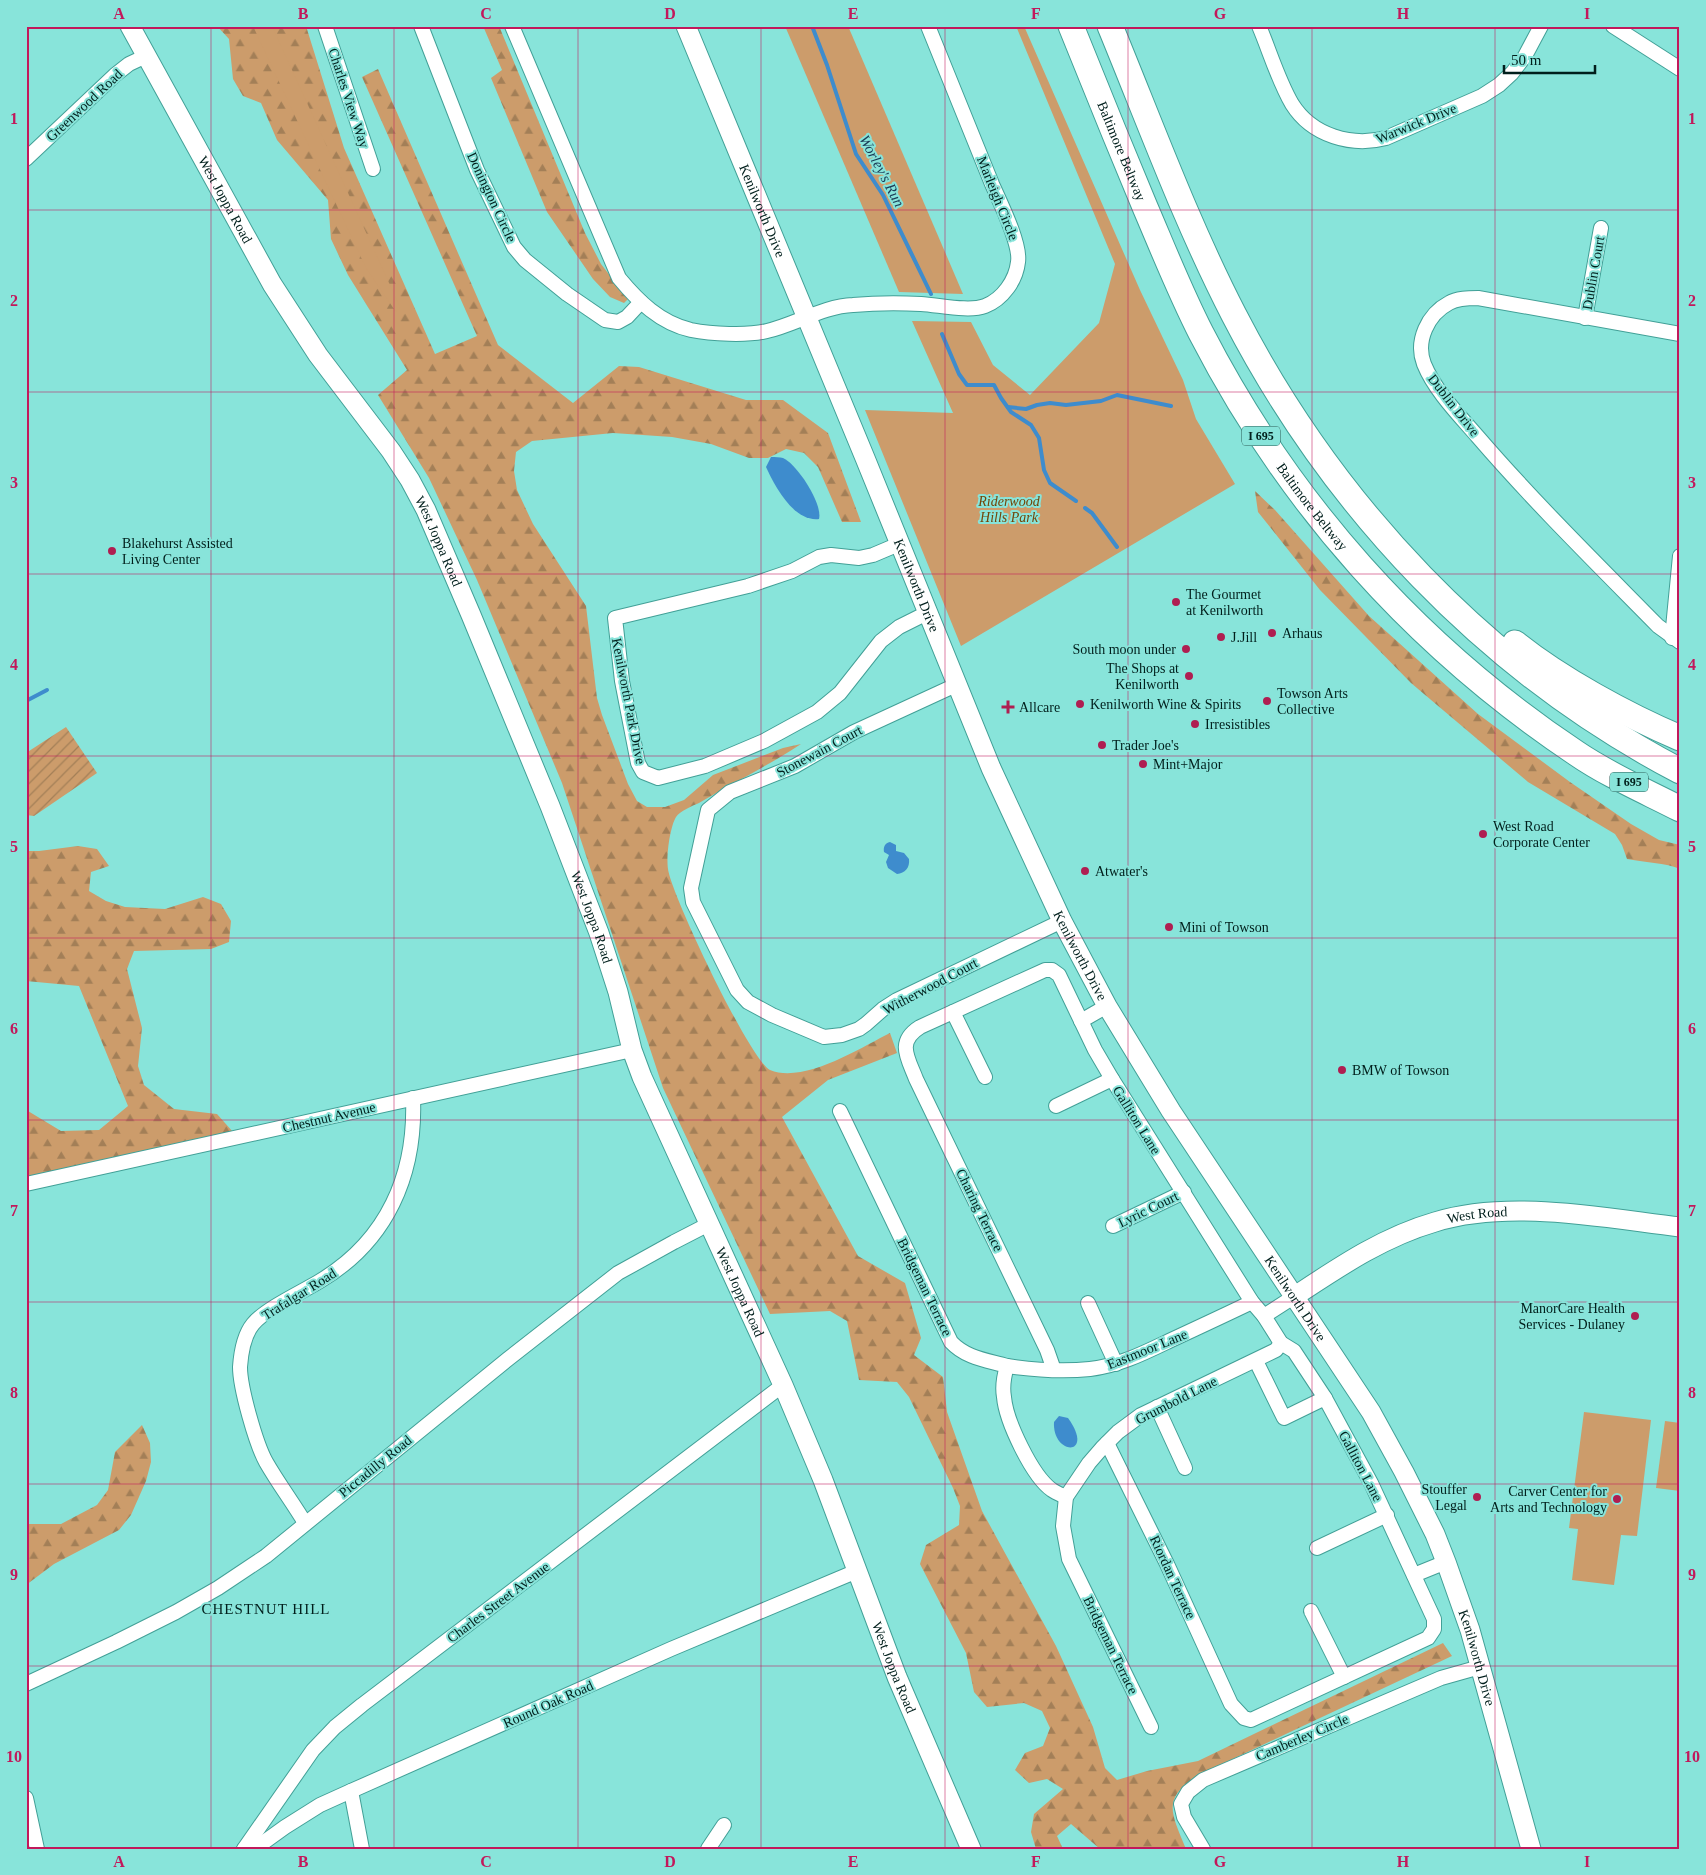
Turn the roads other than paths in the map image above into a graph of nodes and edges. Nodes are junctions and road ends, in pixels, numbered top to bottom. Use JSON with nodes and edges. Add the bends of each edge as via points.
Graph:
{"nodes":[{"id":1,"x":130,"y":26,"type":"edge"},
{"id":2,"x":325,"y":26,"type":"edge"},
{"id":3,"x":421,"y":26,"type":"edge"},
{"id":4,"x":512,"y":26,"type":"edge"},
{"id":5,"x":686,"y":26,"type":"edge"},
{"id":6,"x":928,"y":26,"type":"edge"},
{"id":7,"x":1071,"y":26,"type":"edge"},
{"id":8,"x":1110,"y":26,"type":"edge"},
{"id":9,"x":1259,"y":26,"type":"edge"},
{"id":10,"x":1541,"y":26,"type":"edge"},
{"id":11,"x":1613,"y":26,"type":"edge"},
{"id":12,"x":146,"y":56,"type":"junction"},
{"id":13,"x":1680,"y":69,"type":"edge"},
{"id":14,"x":26,"y":160,"type":"edge"},
{"id":15,"x":373,"y":168,"type":"dead end"},
{"id":16,"x":1602,"y":228,"type":"dead end"},
{"id":17,"x":641,"y":302,"type":"junction"},
{"id":18,"x":806,"y":317,"type":"junction"},
{"id":19,"x":1585,"y":318,"type":"junction"},
{"id":20,"x":1680,"y":334,"type":"edge"},
{"id":21,"x":1357,"y":505,"type":"junction"},
{"id":22,"x":899,"y":544,"type":"junction"},
{"id":23,"x":1680,"y":556,"type":"edge"},
{"id":24,"x":927,"y":613,"type":"junction"},
{"id":25,"x":1676,"y":640,"type":"edge"},
{"id":26,"x":956,"y":685,"type":"junction"},
{"id":27,"x":1680,"y":738,"type":"edge"},
{"id":28,"x":1578,"y":755,"type":"junction"},
{"id":29,"x":1680,"y":771,"type":"edge"},
{"id":30,"x":1680,"y":809,"type":"edge"},
{"id":31,"x":1680,"y":819,"type":"edge"},
{"id":32,"x":1062,"y":921,"type":"junction"},
{"id":33,"x":716,"y":949,"type":"joint"},
{"id":34,"x":1107,"y":1006,"type":"junction"},
{"id":35,"x":953,"y":1012,"type":"junction"},
{"id":36,"x":1080,"y":1020,"type":"junction"},
{"id":37,"x":632,"y":1050,"type":"junction"},
{"id":38,"x":986,"y":1077,"type":"dead end"},
{"id":39,"x":1112,"y":1079,"type":"junction"},
{"id":40,"x":413,"y":1098,"type":"junction"},
{"id":41,"x":1056,"y":1106,"type":"dead end"},
{"id":42,"x":840,"y":1110,"type":"dead end"},
{"id":43,"x":26,"y":1184,"type":"edge"},
{"id":44,"x":1184,"y":1192,"type":"junction"},
{"id":45,"x":710,"y":1224,"type":"junction"},
{"id":46,"x":1113,"y":1226,"type":"dead end"},
{"id":47,"x":1680,"y":1227,"type":"edge"},
{"id":48,"x":1295,"y":1296,"type":"junction"},
{"id":49,"x":1252,"y":1302,"type":"junction"},
{"id":50,"x":1088,"y":1304,"type":"dead end"},
{"id":51,"x":1264,"y":1316,"type":"junction"},
{"id":52,"x":1281,"y":1343,"type":"junction"},
{"id":53,"x":1256,"y":1361,"type":"junction"},
{"id":54,"x":1116,"y":1364,"type":"junction"},
{"id":55,"x":1007,"y":1366,"type":"junction"},
{"id":56,"x":1054,"y":1370,"type":"junction"},
{"id":57,"x":783,"y":1385,"type":"junction"},
{"id":58,"x":1325,"y":1398,"type":"junction"},
{"id":59,"x":1157,"y":1407,"type":"junction"},
{"id":60,"x":1107,"y":1443,"type":"junction"},
{"id":61,"x":1185,"y":1468,"type":"dead end"},
{"id":62,"x":1066,"y":1497,"type":"junction"},
{"id":63,"x":1387,"y":1515,"type":"junction"},
{"id":64,"x":305,"y":1523,"type":"junction"},
{"id":65,"x":1317,"y":1548,"type":"dead end"},
{"id":66,"x":1446,"y":1562,"type":"junction"},
{"id":67,"x":858,"y":1571,"type":"junction"},
{"id":68,"x":1414,"y":1575,"type":"junction"},
{"id":69,"x":1311,"y":1611,"type":"dead end"},
{"id":70,"x":1480,"y":1667,"type":"junction"},
{"id":71,"x":1344,"y":1677,"type":"junction"},
{"id":72,"x":26,"y":1684,"type":"edge"},
{"id":73,"x":1151,"y":1727,"type":"dead end"},
{"id":74,"x":352,"y":1790,"type":"junction"},
{"id":75,"x":26,"y":1798,"type":"edge"},
{"id":76,"x":724,"y":1825,"type":"dead end"},
{"id":77,"x":37,"y":1849,"type":"edge"},
{"id":78,"x":244,"y":1849,"type":"edge"},
{"id":79,"x":362,"y":1849,"type":"edge"},
{"id":80,"x":708,"y":1849,"type":"edge"},
{"id":81,"x":971,"y":1849,"type":"edge"},
{"id":82,"x":1203,"y":1849,"type":"edge"},
{"id":83,"x":1531,"y":1849,"type":"edge"}],
"edges":[{"from":1,"to":12,"type":"street","name":"West Joppa Road"},
{"from":2,"to":15,"type":"street","name":"Charles View Way"},
{"from":3,"to":17,"type":"street","name":"Donington Circle","via":[[477,170],[514,247],[567,294],[605,320],[618,322]]},
{"from":4,"to":17,"type":"street","via":[[619,278]]},
{"from":5,"to":18,"type":"street","name":"Kenilworth Drive"},
{"from":6,"to":18,"type":"street","name":"Marleigh Circle","via":[[1018,251],[1012,282],[997,299],[985,306],[850,305]]},
{"from":7,"to":28,"type":"highway","name":"Baltimore Beltway","number":"I 695","via":[[1164,254],[1201,332],[1242,407],[1282,467],[1328,529],[1373,582],[1412,621],[1512,708]]},
{"from":8,"to":21,"type":"highway","number":"I 695","via":[[1200,242],[1234,314],[1273,386],[1311,445]]},
{"from":9,"to":10,"type":"street","name":"Warwick Drive","via":[[1293,106],[1329,135],[1356,142],[1386,138],[1482,96],[1512,73]]},
{"from":11,"to":13,"type":"street"},
{"from":12,"to":14,"type":"street","name":"Greenwood Road","via":[[115,75]]},
{"from":12,"to":37,"type":"street","name":"West Joppa Road","via":[[272,284],[318,355],[391,451],[426,510],[546,796],[599,933]]},
{"from":16,"to":19,"type":"street","name":"Dublin Court"},
{"from":17,"to":18,"type":"street","via":[[668,322],[689,330],[711,333],[766,332]]},
{"from":18,"to":22,"type":"street","name":"Kenilworth Drive"},
{"from":19,"to":20,"type":"street","name":"Dublin Drive"},
{"from":19,"to":25,"type":"street","name":"Dublin Drive","via":[[1478,298],[1450,302],[1438,310],[1422,337],[1424,363],[1432,380],[1506,470],[1658,626]]},
{"from":21,"to":27,"type":"highway","via":[[1443,587],[1524,650],[1570,681]]},
{"from":21,"to":29,"type":"highway","number":"I 695","via":[[1437,594],[1535,678],[1598,722]]},
{"from":22,"to":24,"type":"street","name":"Kenilworth Drive"},
{"from":22,"to":24,"type":"street","name":"Kenilworth Park Drive","via":[[859,558],[819,557],[748,586],[614,618],[638,763],[643,772],[658,778],[705,766],[764,741],[817,712],[840,693],[889,634]]},
{"from":23,"to":25,"type":"street"},
{"from":24,"to":26,"type":"street","name":"Kenilworth Drive"},
{"from":26,"to":32,"type":"street","name":"Kenilworth Drive","via":[[1014,821]]},
{"from":26,"to":33,"type":"street","name":"Stonewain Court","via":[[854,732],[795,766],[730,792],[708,810],[691,888],[693,902]]},
{"from":28,"to":30,"type":"highway","name":"Baltimore Beltway","number":"I 695"},
{"from":28,"to":31,"type":"highway"},
{"from":32,"to":33,"type":"street","name":"Witherwood Court","via":[[897,1000],[859,1029],[824,1037],[748,1002],[736,990]]},
{"from":32,"to":34,"type":"street","name":"Kenilworth Drive"},
{"from":34,"to":36,"type":"street"},
{"from":34,"to":48,"type":"street","name":"Kenilworth Drive","via":[[1171,1111]]},
{"from":35,"to":36,"type":"street","name":"Galliton Lane","via":[[1045,970],[1052,970],[1059,976]]},
{"from":35,"to":38,"type":"street"},
{"from":35,"to":56,"type":"street","name":"Charing Terrace","via":[[912,1031],[907,1038],[906,1051],[916,1079]]},
{"from":36,"to":39,"type":"street","name":"Galliton Lane"},
{"from":37,"to":40,"type":"street","name":"Chestnut Avenue"},
{"from":37,"to":45,"type":"street","name":"West Joppa Road"},
{"from":39,"to":41,"type":"street"},
{"from":39,"to":44,"type":"street","name":"Galliton Lane"},
{"from":40,"to":43,"type":"street","name":"Chestnut Avenue"},
{"from":40,"to":64,"type":"street","name":"Trafalgar Road","via":[[411,1148],[403,1180],[391,1209],[374,1236],[332,1274],[263,1315],[252,1324],[246,1338],[240,1369],[256,1435],[266,1461]]},
{"from":42,"to":55,"type":"street","name":"Bridgeman Terrace","via":[[951,1342],[969,1356]]},
{"from":44,"to":46,"type":"street","name":"Lyric Court"},
{"from":44,"to":49,"type":"street","name":"Galliton Lane"},
{"from":45,"to":57,"type":"street","name":"West Joppa Road"},
{"from":45,"to":64,"type":"street","name":"Piccadilly Road","via":[[618,1273]]},
{"from":47,"to":48,"type":"street","name":"West Road","via":[[1561,1213],[1505,1212],[1437,1221],[1397,1236],[1346,1263]]},
{"from":48,"to":51,"type":"street"},
{"from":48,"to":66,"type":"street","name":"Kenilworth Drive","via":[[1370,1412],[1419,1501]]},
{"from":49,"to":51,"type":"street","name":"Galliton Lane"},
{"from":49,"to":54,"type":"street","name":"Eastmoor Lane"},
{"from":50,"to":54,"type":"street"},
{"from":51,"to":52,"type":"street","name":"Galliton Lane"},
{"from":52,"to":53,"type":"street","name":"Grumbold Lane","via":[[1276,1350]]},
{"from":52,"to":58,"type":"street","name":"Galliton Lane","via":[[1294,1351]]},
{"from":53,"to":58,"type":"street","via":[[1284,1418]]},
{"from":53,"to":59,"type":"street","name":"Grumbold Lane"},
{"from":54,"to":56,"type":"street","name":"Eastmoor Lane","via":[[1091,1369]]},
{"from":55,"to":56,"type":"street","name":"Eastmoor Lane"},
{"from":55,"to":62,"type":"street","via":[[1004,1398],[1012,1426],[1042,1480]]},
{"from":57,"to":67,"type":"street","name":"West Joppa Road"},
{"from":57,"to":78,"type":"street","name":"Charles Street Avenue","via":[[335,1727],[304,1761]]},
{"from":58,"to":63,"type":"street","name":"Galliton Lane"},
{"from":59,"to":60,"type":"street","name":"Grumbold Lane","via":[[1130,1423]]},
{"from":59,"to":61,"type":"street"},
{"from":60,"to":62,"type":"street","name":"Grumbold Lane"},
{"from":60,"to":71,"type":"street","name":"Riordan Terrace","via":[[1231,1704],[1244,1718],[1252,1720]]},
{"from":62,"to":73,"type":"street","name":"Bridgeman Terrace","via":[[1062,1526],[1069,1559]]},
{"from":63,"to":65,"type":"street"},
{"from":63,"to":68,"type":"street","name":"Galliton Lane"},
{"from":64,"to":72,"type":"street","name":"Piccadilly Road","via":[[266,1556],[184,1608]]},
{"from":66,"to":68,"type":"street"},
{"from":66,"to":70,"type":"street","name":"Kenilworth Drive"},
{"from":67,"to":74,"type":"street","name":"Round Oak Road","via":[[671,1649]]},
{"from":67,"to":81,"type":"street","name":"West Joppa Road","via":[[897,1677]]},
{"from":68,"to":71,"type":"street","name":"Galliton Lane","via":[[1434,1619],[1434,1629],[1428,1638]]},
{"from":69,"to":71,"type":"street"},
{"from":70,"to":82,"type":"street","name":"Camberley Circle","via":[[1441,1678],[1203,1780],[1188,1792],[1181,1804],[1184,1817]]},
{"from":70,"to":83,"type":"street","name":"Kenilworth Drive"},
{"from":74,"to":78,"type":"street","name":"Round Oak Road","via":[[320,1805],[260,1845]]},
{"from":74,"to":79,"type":"street"},
{"from":75,"to":77,"type":"street"},
{"from":76,"to":80,"type":"street"}]}
